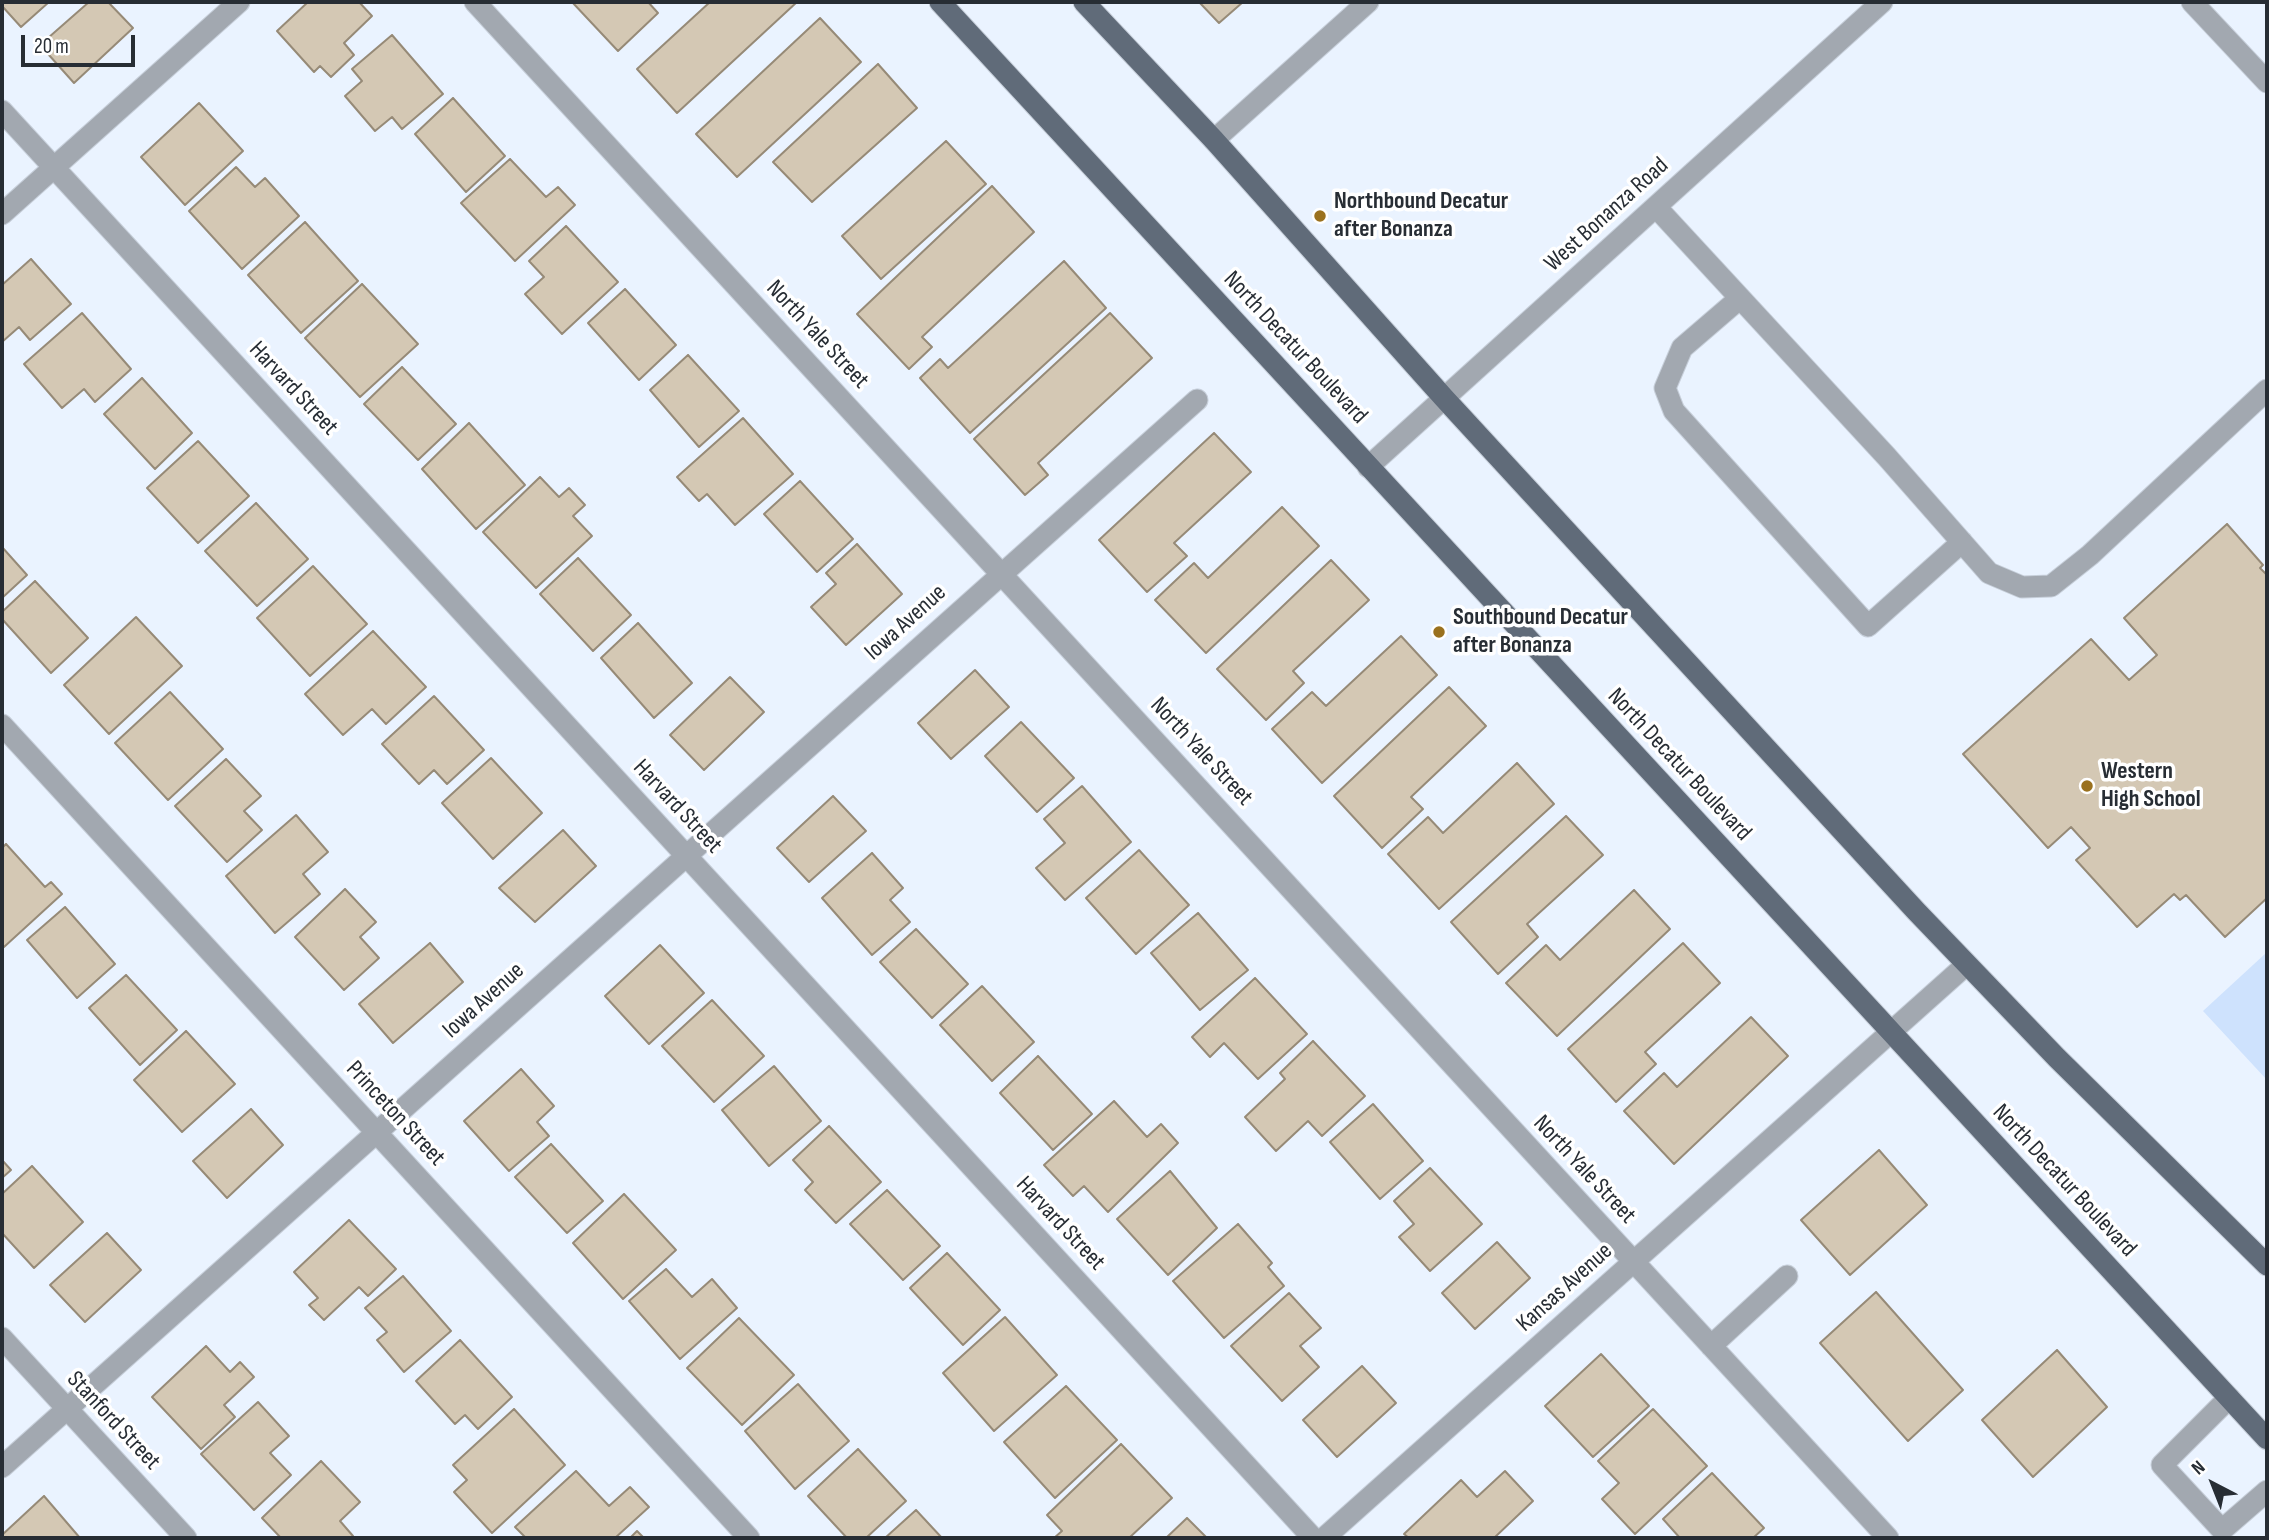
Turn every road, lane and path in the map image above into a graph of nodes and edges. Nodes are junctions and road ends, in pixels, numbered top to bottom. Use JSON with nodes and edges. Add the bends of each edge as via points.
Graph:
{"nodes":[{"id":1,"x":239,"y":2,"type":"edge"},
{"id":2,"x":475,"y":2,"type":"edge"},
{"id":3,"x":940,"y":2,"type":"edge"},
{"id":4,"x":1084,"y":2,"type":"edge"},
{"id":5,"x":1368,"y":2,"type":"edge"},
{"id":6,"x":1882,"y":2,"type":"edge"},
{"id":7,"x":2192,"y":2,"type":"edge"},
{"id":8,"x":2267,"y":82,"type":"edge"},
{"id":9,"x":2,"y":111,"type":"edge"},
{"id":10,"x":1214,"y":140,"type":"junction"},
{"id":11,"x":53,"y":167,"type":"junction"},
{"id":12,"x":1656,"y":207,"type":"junction"},
{"id":13,"x":2,"y":214,"type":"edge"},
{"id":14,"x":1739,"y":299,"type":"junction"},
{"id":15,"x":2267,"y":390,"type":"edge"},
{"id":16,"x":1444,"y":398,"type":"junction"},
{"id":17,"x":1197,"y":400,"type":"dead end"},
{"id":18,"x":1368,"y":467,"type":"junction"},
{"id":19,"x":1962,"y":542,"type":"junction"},
{"id":20,"x":1001,"y":573,"type":"junction"},
{"id":21,"x":2,"y":725,"type":"edge"},
{"id":22,"x":686,"y":855,"type":"junction"},
{"id":23,"x":1966,"y":965,"type":"junction"},
{"id":24,"x":1891,"y":1031,"type":"junction"},
{"id":25,"x":376,"y":1132,"type":"junction"},
{"id":26,"x":1634,"y":1262,"type":"junction"},
{"id":27,"x":2267,"y":1265,"type":"edge"},
{"id":28,"x":1787,"y":1276,"type":"dead end"},
{"id":29,"x":2,"y":1338,"type":"edge"},
{"id":30,"x":1711,"y":1346,"type":"junction"},
{"id":31,"x":2229,"y":1398,"type":"junction"},
{"id":32,"x":66,"y":1409,"type":"junction"},
{"id":33,"x":2267,"y":1439,"type":"edge"},
{"id":34,"x":2,"y":1467,"type":"edge"},
{"id":35,"x":2267,"y":1492,"type":"edge"},
{"id":36,"x":186,"y":1538,"type":"edge"},
{"id":37,"x":749,"y":1538,"type":"edge"},
{"id":38,"x":1313,"y":1538,"type":"edge"},
{"id":39,"x":1324,"y":1538,"type":"edge"},
{"id":40,"x":1888,"y":1538,"type":"edge"}],
"edges":[{"from":1,"to":11,"type":"street"},
{"from":2,"to":20,"type":"street","name":"North Yale Street"},
{"from":3,"to":18,"type":"main road","name":"North Decatur Boulevard"},
{"from":4,"to":10,"type":"main road"},
{"from":5,"to":10,"type":"street"},
{"from":6,"to":12,"type":"street","name":"West Bonanza Road"},
{"from":7,"to":8,"type":"street"},
{"from":9,"to":11,"type":"street","name":"Harvard Street"},
{"from":10,"to":16,"type":"main road"},
{"from":11,"to":13,"type":"street"},
{"from":11,"to":22,"type":"street","name":"Harvard Street"},
{"from":12,"to":14,"type":"street"},
{"from":12,"to":16,"type":"street","name":"West Bonanza Road"},
{"from":14,"to":19,"type":"street"},
{"from":14,"to":19,"type":"street","via":[[1682,348],[1665,388],[1674,411],[1868,626]]},
{"from":15,"to":19,"type":"street","via":[[2051,586],[2022,587],[1989,573]]},
{"from":16,"to":18,"type":"street","name":"West Bonanza Road"},
{"from":16,"to":23,"type":"main road"},
{"from":17,"to":20,"type":"street","name":"Iowa Avenue"},
{"from":18,"to":24,"type":"main road","name":"North Decatur Boulevard"},
{"from":20,"to":22,"type":"street","name":"Iowa Avenue"},
{"from":20,"to":26,"type":"street","name":"North Yale Street"},
{"from":21,"to":25,"type":"street","name":"Princeton Street"},
{"from":22,"to":25,"type":"street","name":"Iowa Avenue"},
{"from":22,"to":38,"type":"street","name":"Harvard Street"},
{"from":23,"to":24,"type":"street","name":"Kansas Avenue"},
{"from":23,"to":27,"type":"main road"},
{"from":24,"to":26,"type":"street","name":"Kansas Avenue"},
{"from":24,"to":31,"type":"main road","name":"North Decatur Boulevard"},
{"from":25,"to":32,"type":"street","name":"Iowa Avenue"},
{"from":25,"to":37,"type":"street","name":"Princeton Street"},
{"from":26,"to":30,"type":"street","name":"North Yale Street"},
{"from":26,"to":39,"type":"street","name":"Kansas Avenue"},
{"from":28,"to":30,"type":"street"},
{"from":29,"to":32,"type":"street","name":"Stanford Street"},
{"from":30,"to":40,"type":"street","name":"North Yale Street"},
{"from":31,"to":33,"type":"main road","name":"North Decatur Boulevard"},
{"from":31,"to":35,"type":"street","via":[[2161,1465],[2222,1530]]},
{"from":32,"to":34,"type":"street","name":"Iowa Avenue"},
{"from":32,"to":36,"type":"street","name":"Stanford Street"}]}
